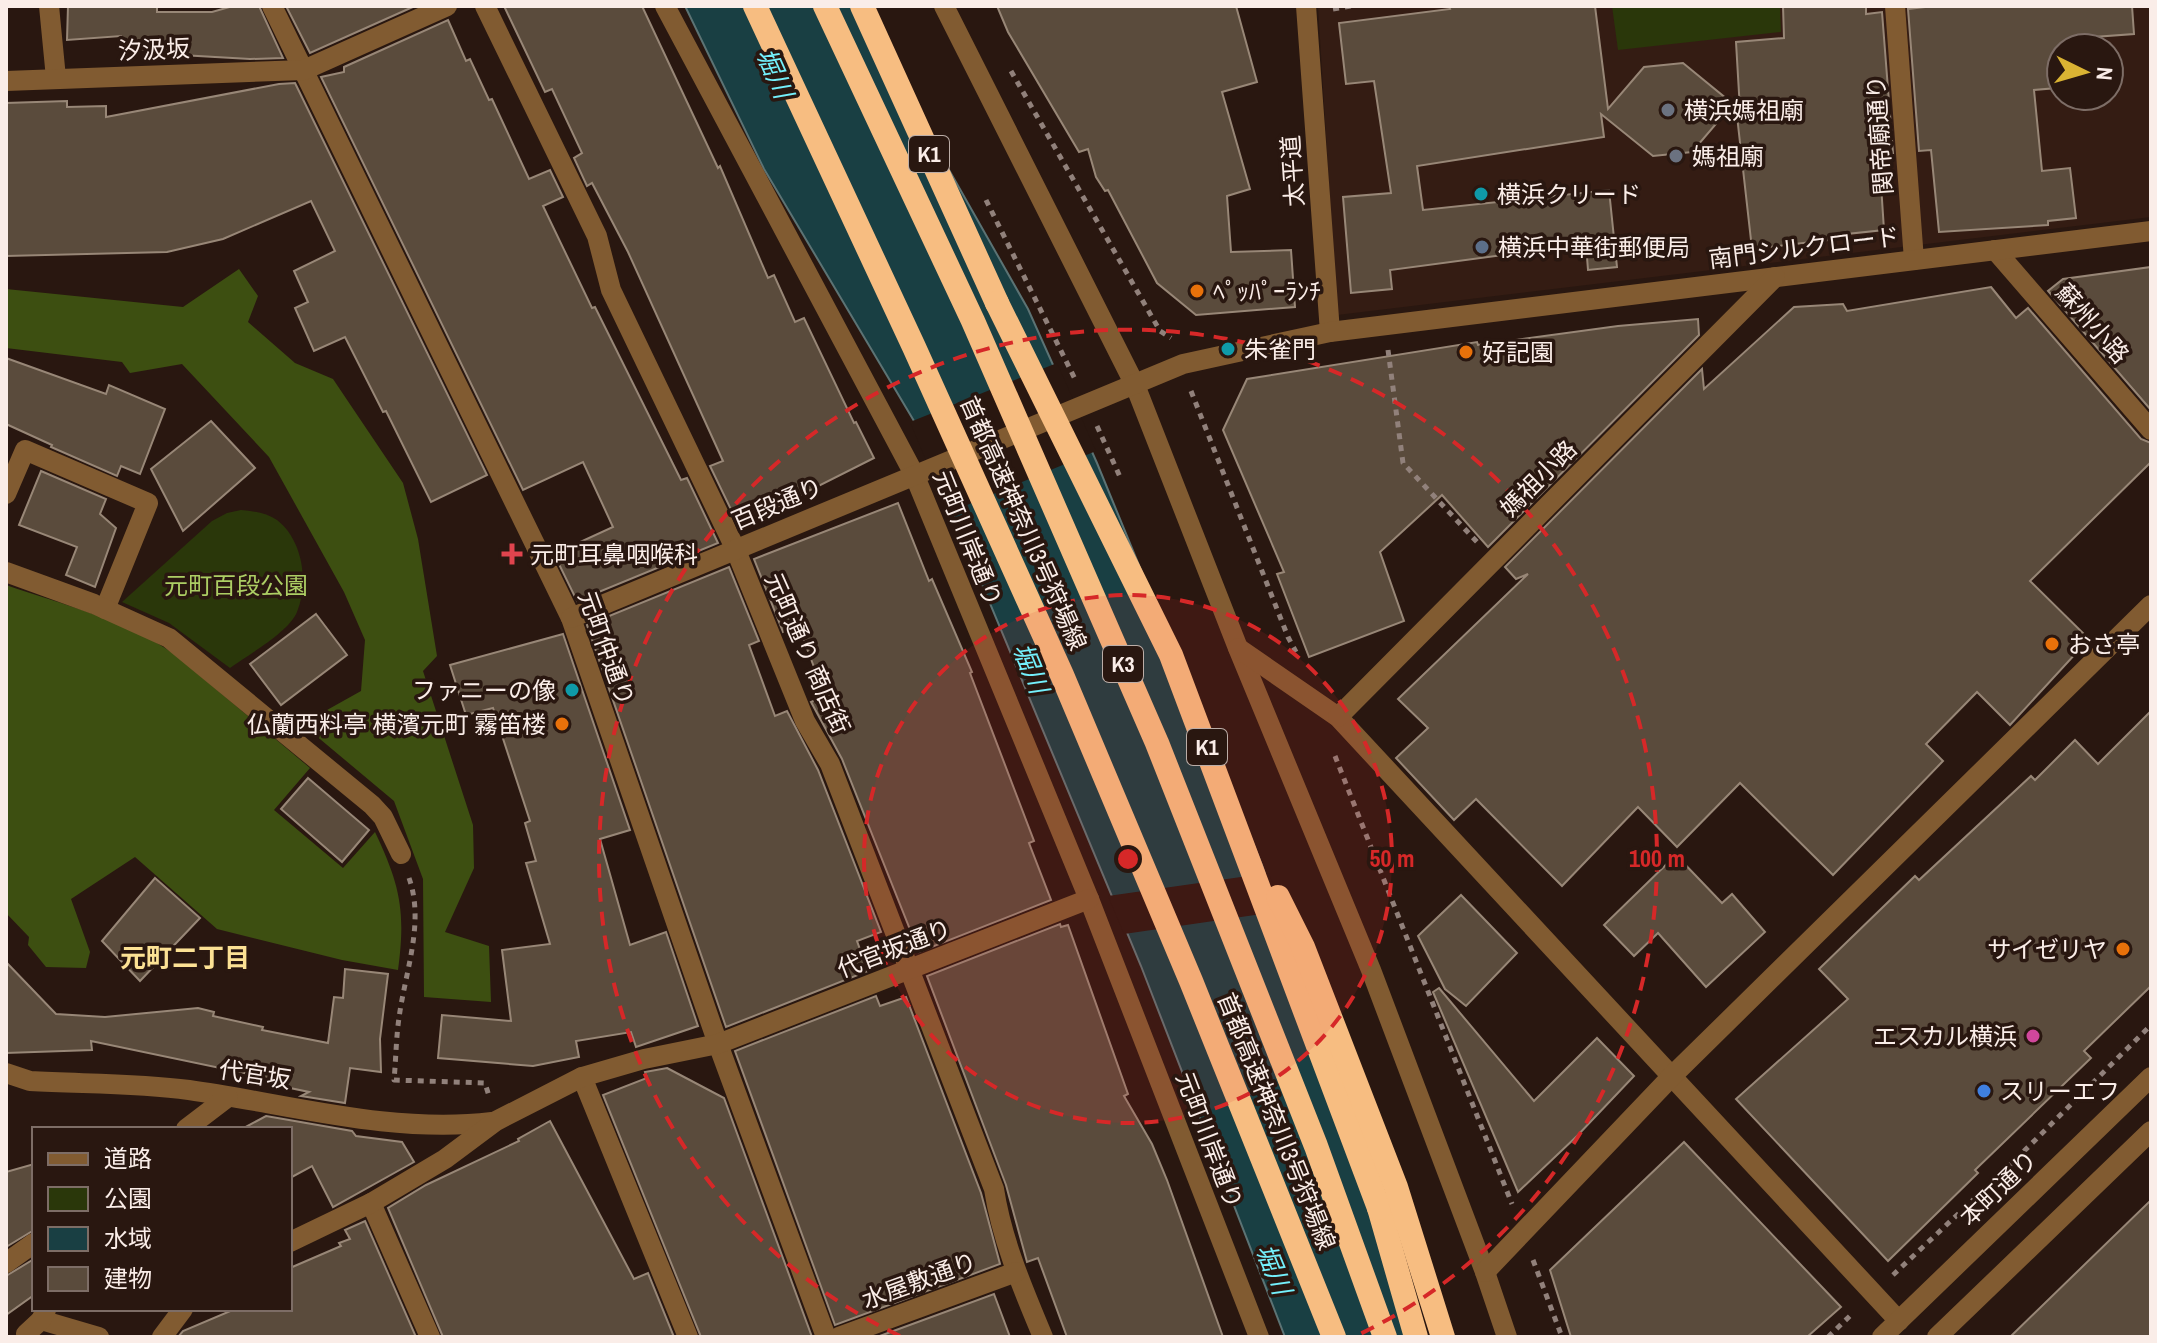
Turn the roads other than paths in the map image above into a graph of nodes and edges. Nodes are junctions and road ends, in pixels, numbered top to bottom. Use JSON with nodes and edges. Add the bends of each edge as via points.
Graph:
{"nodes":[{"id":1,"x":49,"y":6,"type":"edge"},
{"id":2,"x":272,"y":6,"type":"edge"},
{"id":3,"x":447,"y":6,"type":"edge"},
{"id":4,"x":485,"y":6,"type":"edge"},
{"id":5,"x":665,"y":6,"type":"edge"},
{"id":6,"x":755,"y":6,"type":"edge"},
{"id":7,"x":825,"y":6,"type":"edge"},
{"id":8,"x":862,"y":6,"type":"edge"},
{"id":9,"x":944,"y":6,"type":"edge"},
{"id":10,"x":1306,"y":6,"type":"edge"},
{"id":11,"x":1895,"y":6,"type":"edge"},
{"id":12,"x":304,"y":70,"type":"junction"},
{"id":13,"x":56,"y":78,"type":"junction"},
{"id":14,"x":6,"y":81,"type":"edge"},
{"id":15,"x":2151,"y":231,"type":"edge"},
{"id":16,"x":1995,"y":250,"type":"junction"},
{"id":17,"x":1914,"y":260,"type":"junction"},
{"id":18,"x":1775,"y":277,"type":"junction"},
{"id":19,"x":1330,"y":332,"type":"junction"},
{"id":20,"x":1135,"y":385,"type":"junction"},
{"id":21,"x":1077,"y":408,"type":"joint"},
{"id":22,"x":2151,"y":430,"type":"edge"},
{"id":23,"x":920,"y":471,"type":"junction"},
{"id":24,"x":6,"y":494,"type":"edge"},
{"id":25,"x":735,"y":548,"type":"junction"},
{"id":26,"x":6,"y":572,"type":"edge"},
{"id":27,"x":2151,"y":605,"type":"edge"},
{"id":28,"x":105,"y":609,"type":"junction"},
{"id":29,"x":571,"y":618,"type":"junction"},
{"id":30,"x":1238,"y":648,"type":"junction"},
{"id":31,"x":1338,"y":717,"type":"junction"},
{"id":32,"x":1223,"y":787,"type":"junction"},
{"id":33,"x":401,"y":854,"type":"road end"},
{"id":34,"x":1089,"y":899,"type":"junction"},
{"id":35,"x":908,"y":971,"type":"junction"},
{"id":36,"x":718,"y":1044,"type":"junction"},
{"id":37,"x":6,"y":1073,"type":"edge"},
{"id":38,"x":1672,"y":1076,"type":"junction"},
{"id":39,"x":582,"y":1077,"type":"junction"},
{"id":40,"x":2151,"y":1077,"type":"edge"},
{"id":41,"x":228,"y":1097,"type":"junction"},
{"id":42,"x":496,"y":1121,"type":"junction"},
{"id":43,"x":189,"y":1127,"type":"edge"},
{"id":44,"x":2151,"y":1131,"type":"edge"},
{"id":45,"x":371,"y":1203,"type":"junction"},
{"id":46,"x":292,"y":1241,"type":"edge"},
{"id":47,"x":32,"y":1244,"type":"edge"},
{"id":48,"x":6,"y":1263,"type":"edge"},
{"id":49,"x":1016,"y":1272,"type":"junction"},
{"id":50,"x":1485,"y":1272,"type":"junction"},
{"id":51,"x":182,"y":1311,"type":"edge"},
{"id":52,"x":1899,"y":1321,"type":"junction"},
{"id":53,"x":35,"y":1325,"type":"edge"},
{"id":54,"x":99,"y":1337,"type":"edge"},
{"id":55,"x":162,"y":1337,"type":"edge"},
{"id":56,"x":430,"y":1337,"type":"edge"},
{"id":57,"x":688,"y":1337,"type":"edge"},
{"id":58,"x":826,"y":1337,"type":"edge"},
{"id":59,"x":839,"y":1337,"type":"edge"},
{"id":60,"x":1043,"y":1337,"type":"edge"},
{"id":61,"x":1259,"y":1337,"type":"edge"},
{"id":62,"x":1334,"y":1337,"type":"edge"},
{"id":63,"x":1385,"y":1337,"type":"edge"},
{"id":64,"x":1416,"y":1337,"type":"edge"},
{"id":65,"x":1443,"y":1337,"type":"edge"},
{"id":66,"x":1507,"y":1337,"type":"edge"},
{"id":67,"x":1882,"y":1337,"type":"edge"},
{"id":68,"x":1937,"y":1337,"type":"edge"}],
"edges":[{"from":1,"to":13,"type":"street"},
{"from":2,"to":12,"type":"street","name":"元町仲通り"},
{"from":3,"to":12,"type":"street"},
{"from":4,"to":25,"type":"street","name":"元町通り 商店街","via":[[597,236],[611,290]]},
{"from":5,"to":23,"type":"street","name":"元町川岸通り"},
{"from":6,"to":62,"type":"highway","name":"首都高速神奈川3号狩場線","number":"K3","bridge":true,"via":[[1062,675]]},
{"from":7,"to":63,"type":"highway","name":"首都高速神奈川3号狩場線","number":"K3","bridge":true,"via":[[973,321],[1157,743],[1316,1146]]},
{"from":8,"to":32,"type":"highway","number":"K1","bridge":true,"via":[[997,303],[1171,655]]},
{"from":9,"to":20,"type":"street"},
{"from":10,"to":19,"type":"street","name":"太平道"},
{"from":11,"to":17,"type":"street","name":"関帝廟通り"},
{"from":12,"to":13,"type":"street","name":"汐汲坂"},
{"from":12,"to":29,"type":"street","name":"元町仲通り"},
{"from":13,"to":14,"type":"street","name":"汐汲坂"},
{"from":15,"to":16,"type":"street","name":"南門シルクロード"},
{"from":16,"to":17,"type":"street","name":"南門シルクロード"},
{"from":16,"to":22,"type":"street","name":"蘇州小路"},
{"from":17,"to":18,"type":"street","name":"南門シルクロード"},
{"from":18,"to":19,"type":"street","name":"南門シルクロード"},
{"from":18,"to":31,"type":"street","name":"媽祖小路"},
{"from":19,"to":20,"type":"street","name":"南門シルクロード","via":[[1183,364]]},
{"from":20,"to":21,"type":"street","name":"南門シルクロード"},
{"from":20,"to":30,"type":"street"},
{"from":21,"to":23,"type":"street","name":"百段通り","bridge":true},
{"from":23,"to":25,"type":"street","name":"百段通り"},
{"from":23,"to":34,"type":"street","name":"元町川岸通り"},
{"from":24,"to":28,"type":"street","via":[[25,450],[148,503]]},
{"from":25,"to":29,"type":"street","name":"百段通り"},
{"from":25,"to":35,"type":"street","name":"元町通り 商店街","via":[[805,721],[830,764]]},
{"from":26,"to":28,"type":"street"},
{"from":27,"to":38,"type":"street"},
{"from":28,"to":33,"type":"street","via":[[169,638],[301,745],[383,817]]},
{"from":29,"to":36,"type":"street","name":"元町仲通り"},
{"from":30,"to":31,"type":"street"},
{"from":30,"to":50,"type":"street","via":[[1371,970]]},
{"from":31,"to":38,"type":"street"},
{"from":32,"to":64,"type":"highway","number":"K1","bridge":true,"via":[[1379,1208]]},
{"from":32,"to":65,"type":"highway","bridge":true,"via":[[1303,947],[1396,1187]]},
{"from":34,"to":35,"type":"street","name":"代官坂通り"},
{"from":34,"to":61,"type":"street","name":"元町川岸通り"},
{"from":35,"to":36,"type":"street","name":"代官坂通り"},
{"from":35,"to":49,"type":"street","name":"元町通り 商店街","via":[[994,1189]]},
{"from":36,"to":39,"type":"street","name":"代官坂通り"},
{"from":36,"to":58,"type":"street","name":"元町仲通り"},
{"from":37,"to":41,"type":"street","name":"代官坂","via":[[30,1081],[167,1087]]},
{"from":38,"to":50,"type":"street"},
{"from":38,"to":52,"type":"street"},
{"from":39,"to":42,"type":"street","name":"代官坂通り"},
{"from":39,"to":57,"type":"street"},
{"from":40,"to":52,"type":"street","name":"本町通り"},
{"from":41,"to":42,"type":"street","name":"代官坂","via":[[390,1122],[460,1126]]},
{"from":41,"to":43,"type":"street"},
{"from":42,"to":45,"type":"street"},
{"from":44,"to":68,"type":"street"},
{"from":45,"to":46,"type":"street"},
{"from":45,"to":56,"type":"street"},
{"from":47,"to":48,"type":"street"},
{"from":49,"to":59,"type":"street","name":"水屋敷通り"},
{"from":49,"to":60,"type":"street","name":"元町通り 商店街"},
{"from":50,"to":66,"type":"street"},
{"from":51,"to":55,"type":"street"},
{"from":52,"to":67,"type":"street","name":"本町通り"},
{"from":53,"to":54,"type":"street"}]}
